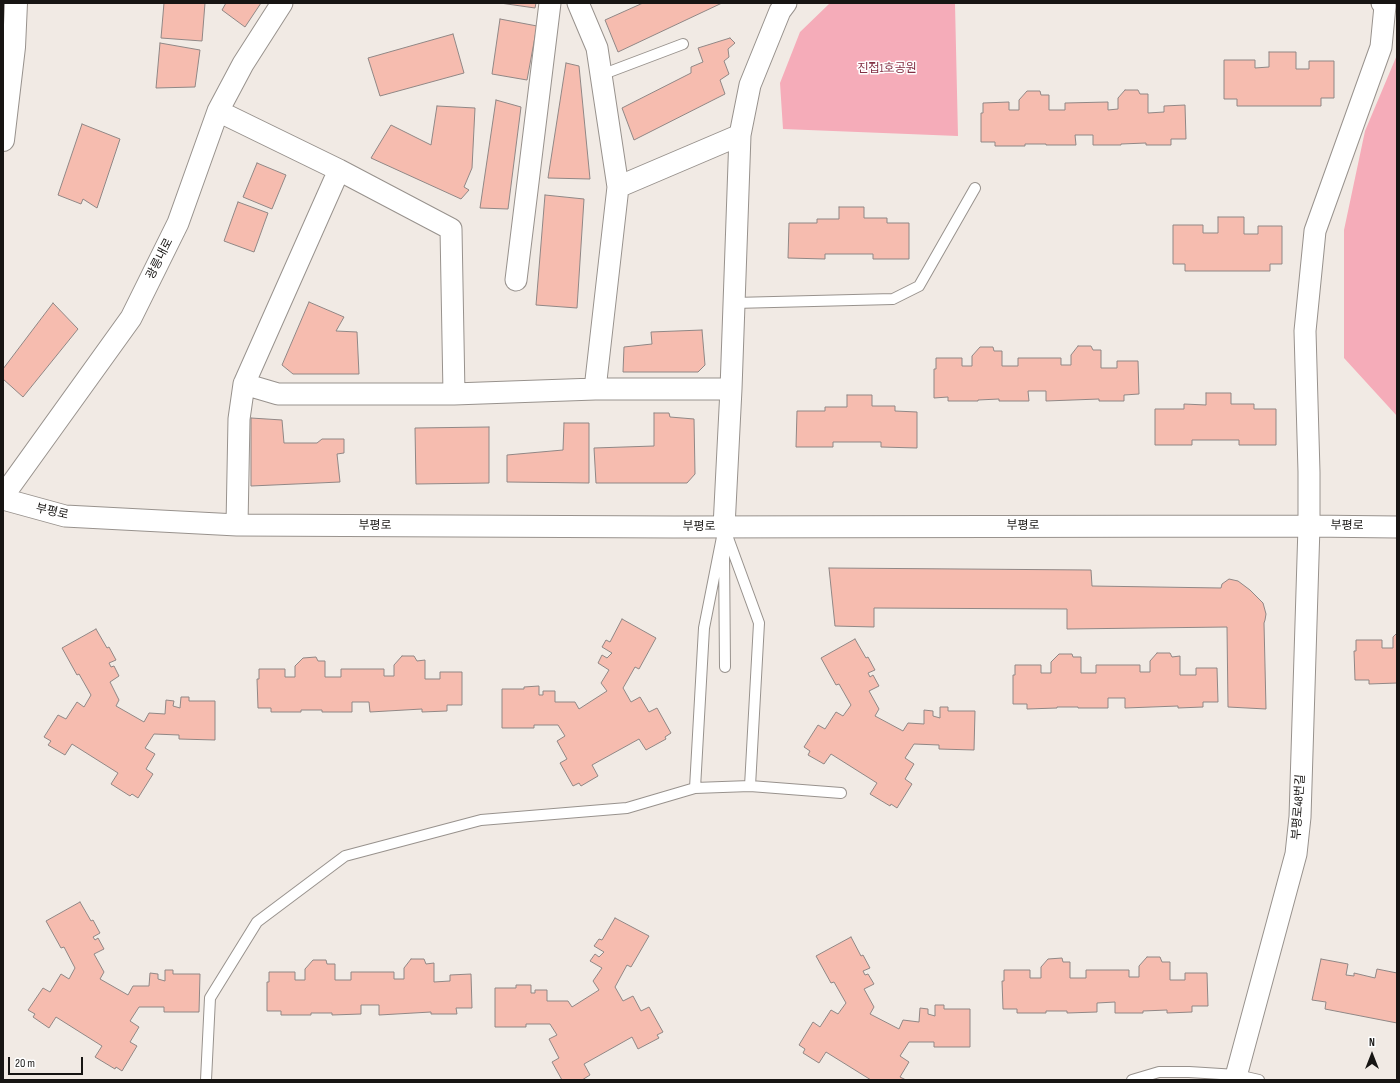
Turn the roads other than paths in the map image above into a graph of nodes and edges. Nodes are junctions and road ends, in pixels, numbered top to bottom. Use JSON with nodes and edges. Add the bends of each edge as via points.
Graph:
{"nodes":[{"id":1,"x":16,"y":3,"type":"edge"},
{"id":2,"x":282,"y":3,"type":"edge"},
{"id":3,"x":550,"y":3,"type":"edge"},
{"id":4,"x":578,"y":3,"type":"edge"},
{"id":5,"x":786,"y":3,"type":"edge"},
{"id":6,"x":1382,"y":3,"type":"edge"},
{"id":7,"x":683,"y":44,"type":"dead end"},
{"id":8,"x":601,"y":75,"type":"junction"},
{"id":9,"x":218,"y":111,"type":"junction"},
{"id":10,"x":740,"y":135,"type":"junction"},
{"id":11,"x":3,"y":140,"type":"edge"},
{"id":12,"x":339,"y":170,"type":"junction"},
{"id":13,"x":618,"y":188,"type":"junction"},
{"id":14,"x":975,"y":188,"type":"dead end"},
{"id":15,"x":516,"y":280,"type":"dead end"},
{"id":16,"x":734,"y":303,"type":"junction"},
{"id":17,"x":244,"y":384,"type":"junction"},
{"id":18,"x":595,"y":389,"type":"junction"},
{"id":19,"x":731,"y":390,"type":"junction"},
{"id":20,"x":454,"y":394,"type":"junction"},
{"id":21,"x":3,"y":496,"type":"edge"},
{"id":22,"x":3,"y":499,"type":"edge"},
{"id":23,"x":236,"y":525,"type":"junction"},
{"id":24,"x":1309,"y":526,"type":"junction"},
{"id":25,"x":724,"y":527,"type":"junction"},
{"id":26,"x":1397,"y":527,"type":"edge"},
{"id":27,"x":725,"y":667,"type":"dead end"},
{"id":28,"x":750,"y":786,"type":"junction"},
{"id":29,"x":695,"y":788,"type":"junction"},
{"id":30,"x":841,"y":794,"type":"dead end"},
{"id":31,"x":1236,"y":1078,"type":"edge"},
{"id":32,"x":206,"y":1080,"type":"edge"},
{"id":33,"x":1132,"y":1080,"type":"edge"},
{"id":34,"x":1259,"y":1080,"type":"edge"}],
"edges":[{"from":1,"to":11,"type":"main road","via":[[14,47]]},
{"from":2,"to":9,"type":"street","name":"광릉내로","via":[[243,64]]},
{"from":3,"to":15,"type":"street"},
{"from":4,"to":8,"type":"street","via":[[597,48]]},
{"from":5,"to":10,"type":"street","via":[[780,11],[750,85]]},
{"from":6,"to":24,"type":"street","name":"부평로48번길","via":[[1385,6],[1381,47],[1315,231],[1305,331]]},
{"from":7,"to":8,"type":"lane"},
{"from":8,"to":13,"type":"street"},
{"from":9,"to":12,"type":"street"},
{"from":9,"to":21,"type":"street","name":"광릉내로","via":[[178,224],[131,318]]},
{"from":10,"to":13,"type":"street"},
{"from":10,"to":16,"type":"street"},
{"from":12,"to":17,"type":"street"},
{"from":12,"to":20,"type":"street","via":[[452,229]]},
{"from":13,"to":18,"type":"street"},
{"from":14,"to":16,"type":"lane","via":[[919,286],[893,299]]},
{"from":16,"to":19,"type":"street"},
{"from":17,"to":20,"type":"street","via":[[278,394]]},
{"from":17,"to":23,"type":"street","via":[[240,419]]},
{"from":18,"to":19,"type":"street"},
{"from":18,"to":20,"type":"street"},
{"from":19,"to":25,"type":"street"},
{"from":22,"to":23,"type":"street","name":"부평로","via":[[65,516]]},
{"from":23,"to":25,"type":"street","name":"부평로"},
{"from":24,"to":25,"type":"street","name":"부평로"},
{"from":24,"to":26,"type":"street","name":"부평로"},
{"from":24,"to":31,"type":"street","name":"부평로48번길","via":[[1300,817],[1296,854]]},
{"from":25,"to":27,"type":"lane"},
{"from":25,"to":28,"type":"lane","via":[[758,623]]},
{"from":25,"to":29,"type":"lane","via":[[704,628]]},
{"from":28,"to":29,"type":"lane"},
{"from":28,"to":30,"type":"lane"},
{"from":29,"to":32,"type":"lane","via":[[627,808],[481,820],[345,856],[257,922],[252,929],[210,998]]},
{"from":31,"to":33,"type":"lane","via":[[1189,1072],[1159,1072]]},
{"from":31,"to":34,"type":"lane"}]}
